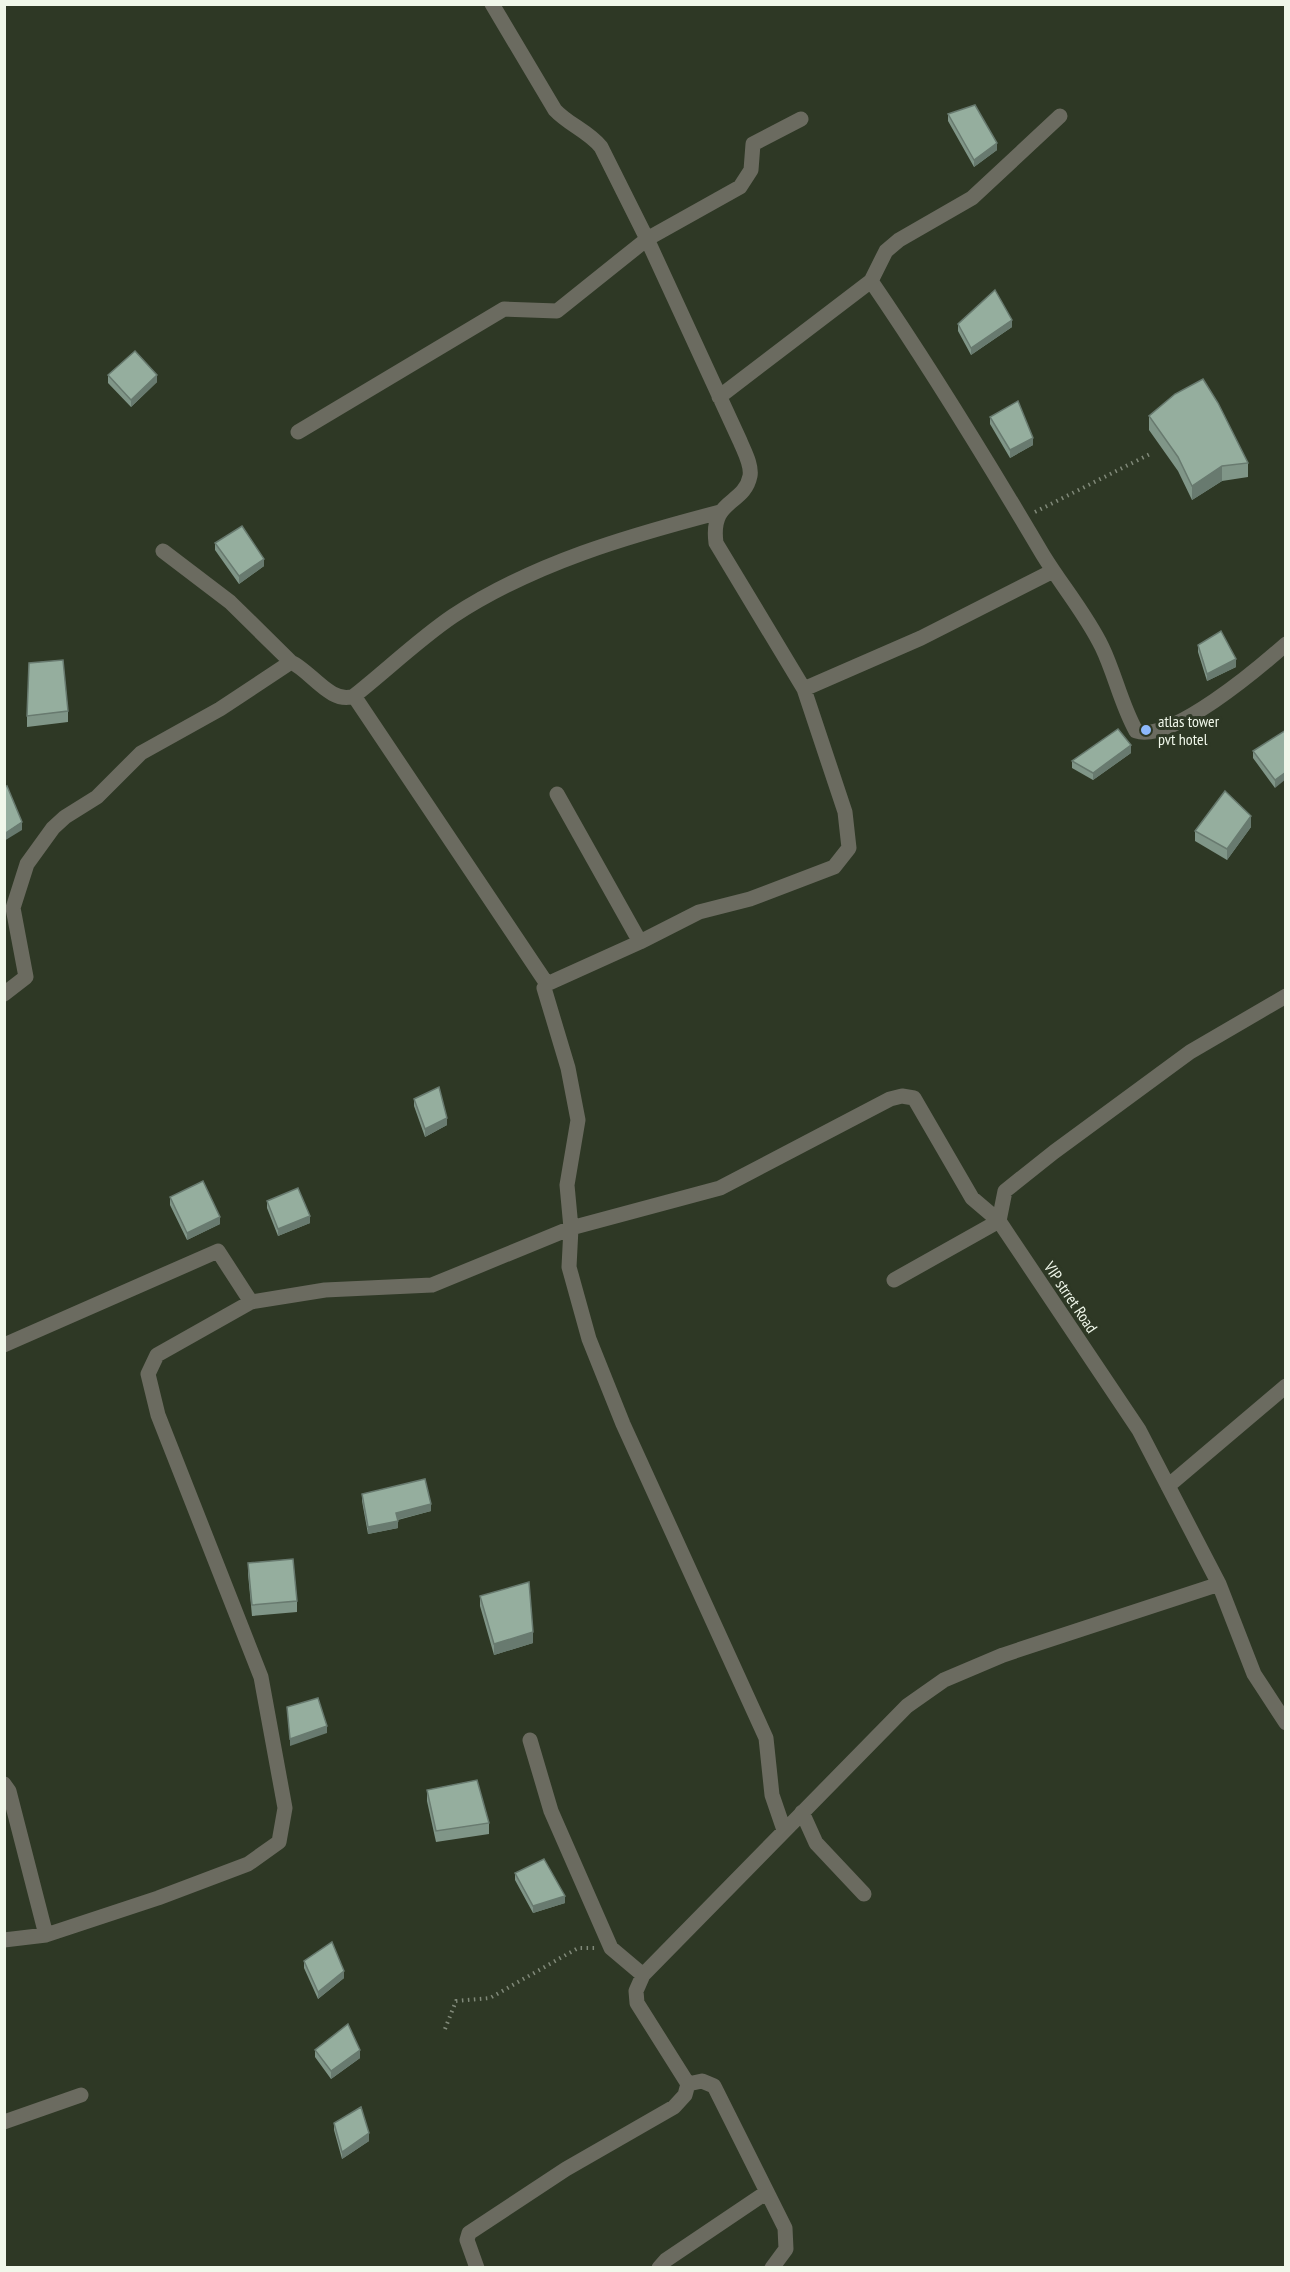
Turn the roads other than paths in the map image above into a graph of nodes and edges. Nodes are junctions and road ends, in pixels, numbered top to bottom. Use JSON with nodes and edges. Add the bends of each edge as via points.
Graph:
{"nodes":[{"id":1,"x":492,"y":4,"type":"edge"},
{"id":2,"x":1060,"y":116,"type":"dead end"},
{"id":3,"x":801,"y":118,"type":"dead end"},
{"id":4,"x":647,"y":239,"type":"junction"},
{"id":5,"x":871,"y":281,"type":"junction"},
{"id":6,"x":719,"y":397,"type":"junction"},
{"id":7,"x":298,"y":432,"type":"dead end"},
{"id":8,"x":720,"y":512,"type":"junction"},
{"id":9,"x":163,"y":551,"type":"dead end"},
{"id":10,"x":1053,"y":572,"type":"junction"},
{"id":11,"x":1286,"y":644,"type":"edge"},
{"id":12,"x":291,"y":662,"type":"junction"},
{"id":13,"x":804,"y":688,"type":"junction"},
{"id":14,"x":354,"y":696,"type":"junction"},
{"id":15,"x":557,"y":794,"type":"dead end"},
{"id":16,"x":640,"y":942,"type":"junction"},
{"id":17,"x":547,"y":984,"type":"junction"},
{"id":18,"x":4,"y":994,"type":"edge"},
{"id":19,"x":1286,"y":996,"type":"edge"},
{"id":20,"x":999,"y":1221,"type":"junction"},
{"id":21,"x":571,"y":1228,"type":"junction"},
{"id":22,"x":894,"y":1280,"type":"dead end"},
{"id":23,"x":250,"y":1302,"type":"junction"},
{"id":24,"x":4,"y":1345,"type":"edge"},
{"id":25,"x":1286,"y":1386,"type":"edge"},
{"id":26,"x":1168,"y":1486,"type":"junction"},
{"id":27,"x":1219,"y":1584,"type":"junction"},
{"id":28,"x":1286,"y":1723,"type":"edge"},
{"id":29,"x":530,"y":1740,"type":"dead end"},
{"id":30,"x":4,"y":1784,"type":"edge"},
{"id":31,"x":802,"y":1812,"type":"junction"},
{"id":32,"x":784,"y":1830,"type":"junction"},
{"id":33,"x":864,"y":1894,"type":"dead end"},
{"id":34,"x":46,"y":1935,"type":"junction"},
{"id":35,"x":4,"y":1940,"type":"edge"},
{"id":36,"x":643,"y":1975,"type":"junction"},
{"id":37,"x":688,"y":2084,"type":"junction"},
{"id":38,"x":81,"y":2095,"type":"dead end"},
{"id":39,"x":4,"y":2122,"type":"edge"},
{"id":40,"x":767,"y":2192,"type":"junction"},
{"id":41,"x":477,"y":2268,"type":"edge"},
{"id":42,"x":659,"y":2268,"type":"edge"},
{"id":43,"x":772,"y":2268,"type":"edge"}],
"edges":[{"from":1,"to":4,"type":"street","via":[[555,110],[601,147]]},
{"from":2,"to":5,"type":"street","via":[[972,198],[886,251]]},
{"from":3,"to":4,"type":"street","via":[[753,144],[751,170],[740,187]]},
{"from":4,"to":6,"type":"street"},
{"from":4,"to":7,"type":"street","via":[[557,311],[504,309]]},
{"from":5,"to":6,"type":"street"},
{"from":5,"to":10,"type":"street","via":[[933,371]]},
{"from":6,"to":8,"type":"street","via":[[740,441],[750,474],[746,488]]},
{"from":8,"to":13,"type":"street","via":[[714,527],[716,543]]},
{"from":8,"to":14,"type":"street","via":[[623,537],[506,586],[452,617]]},
{"from":9,"to":12,"type":"street","via":[[230,602]]},
{"from":10,"to":11,"type":"street","via":[[1102,648],[1124,710],[1136,731],[1158,732],[1208,705],[1250,676]]},
{"from":10,"to":13,"type":"street","via":[[921,638]]},
{"from":12,"to":14,"type":"street","via":[[336,696],[345,700]]},
{"from":12,"to":18,"type":"street","via":[[220,709],[141,753],[97,797],[53,828],[27,864],[13,908],[26,977]]},
{"from":13,"to":16,"type":"street","via":[[845,812],[849,848],[834,867],[699,912]]},
{"from":14,"to":17,"type":"street"},
{"from":15,"to":16,"type":"street"},
{"from":16,"to":17,"type":"street"},
{"from":17,"to":21,"type":"street","via":[[544,988],[568,1068],[578,1120],[567,1185]]},
{"from":19,"to":20,"type":"street","via":[[1190,1052],[1054,1152],[1005,1191]]},
{"from":20,"to":21,"type":"street","name":"VIP strret Road","via":[[972,1198],[914,1098],[902,1096],[720,1188]]},
{"from":20,"to":22,"type":"street"},
{"from":20,"to":26,"type":"street","name":"VIP strret Road","via":[[1139,1430]]},
{"from":21,"to":23,"type":"street","via":[[432,1285],[325,1290]]},
{"from":21,"to":32,"type":"street","via":[[569,1267],[589,1339],[623,1424],[766,1738],[772,1795]]},
{"from":23,"to":24,"type":"street","via":[[218,1251]]},
{"from":23,"to":34,"type":"street","via":[[156,1355],[148,1374],[158,1415],[261,1677],[285,1808],[279,1842],[248,1864]]},
{"from":25,"to":26,"type":"street"},
{"from":26,"to":27,"type":"street","name":"VIP strret Road"},
{"from":27,"to":28,"type":"street","name":"VIP strret Road","via":[[1254,1674]]},
{"from":27,"to":31,"type":"street","via":[[1003,1655],[944,1680],[908,1706]]},
{"from":29,"to":36,"type":"street","via":[[551,1811],[611,1948]]},
{"from":30,"to":34,"type":"street"},
{"from":31,"to":32,"type":"street"},
{"from":31,"to":33,"type":"street","via":[[816,1843]]},
{"from":32,"to":36,"type":"street"},
{"from":34,"to":35,"type":"street"},
{"from":36,"to":37,"type":"street","via":[[636,1991],[637,2002]]},
{"from":37,"to":40,"type":"street","via":[[702,2081],[714,2086]]},
{"from":37,"to":41,"type":"street","via":[[685,2095],[674,2107],[566,2169],[469,2233],[466,2240]]},
{"from":38,"to":39,"type":"street"},
{"from":40,"to":42,"type":"street"},
{"from":40,"to":43,"type":"street","via":[[788,2240]]}]}
